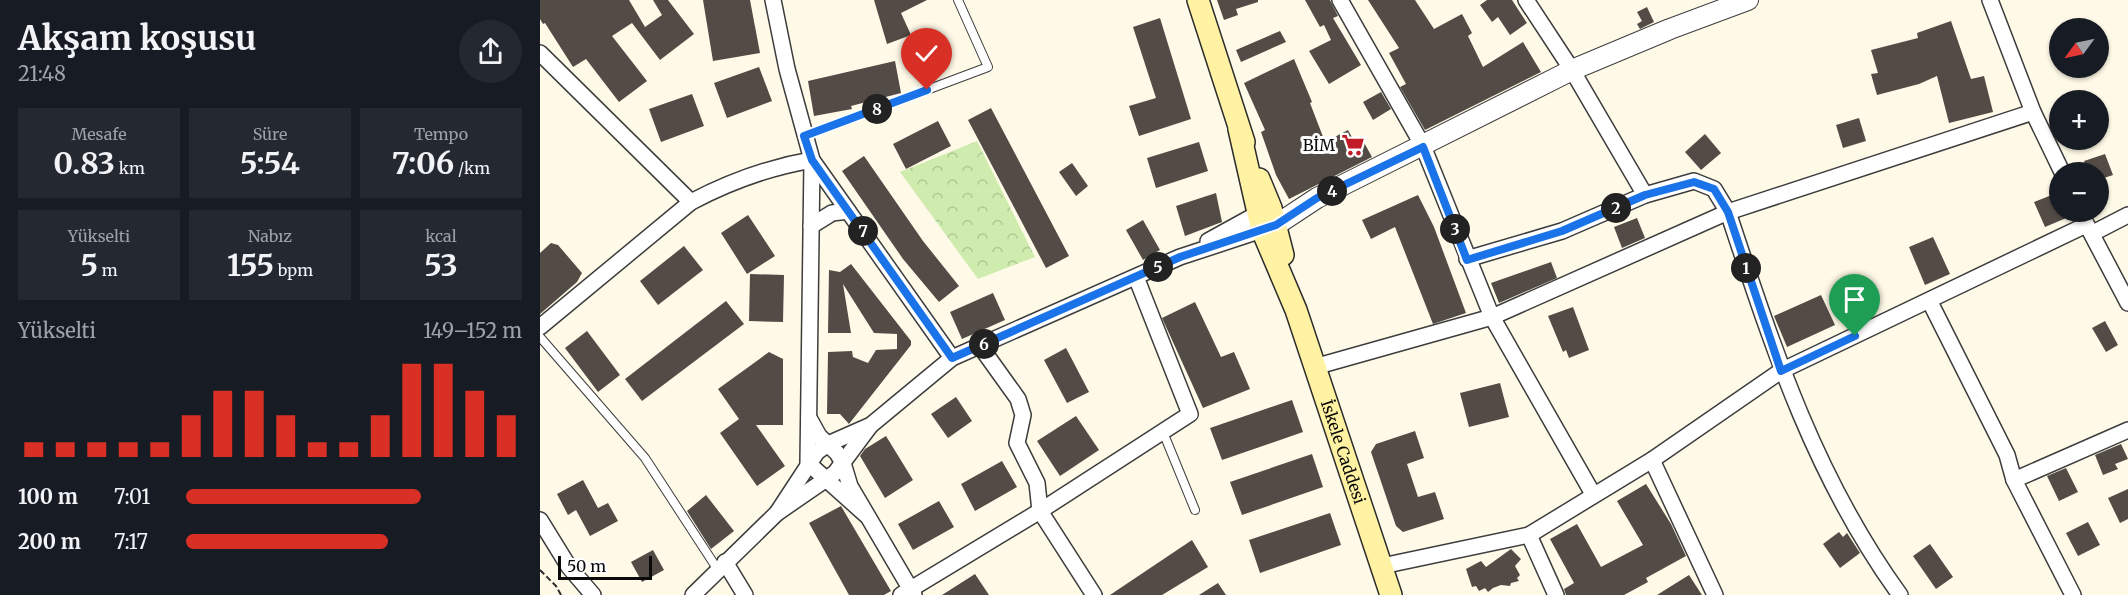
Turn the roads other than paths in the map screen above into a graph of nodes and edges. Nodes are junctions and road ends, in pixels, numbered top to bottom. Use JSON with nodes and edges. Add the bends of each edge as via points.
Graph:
{"nodes":[{"id":1,"x":775,"y":0,"type":"edge"},
{"id":2,"x":958,"y":0,"type":"edge"},
{"id":3,"x":1198,"y":0,"type":"edge"},
{"id":4,"x":1340,"y":0,"type":"edge"},
{"id":5,"x":1526,"y":0,"type":"edge"},
{"id":6,"x":1748,"y":0,"type":"edge"},
{"id":7,"x":1990,"y":0,"type":"edge"},
{"id":8,"x":540,"y":53,"type":"edge"},
{"id":9,"x":1572,"y":70,"type":"junction"},
{"id":10,"x":2033,"y":112,"type":"junction"},
{"id":11,"x":804,"y":136,"type":"junction"},
{"id":12,"x":1423,"y":147,"type":"junction"},
{"id":13,"x":812,"y":160,"type":"junction"},
{"id":14,"x":2057,"y":162,"type":"edge"},
{"id":15,"x":1645,"y":195,"type":"junction"},
{"id":16,"x":691,"y":202,"type":"junction"},
{"id":17,"x":849,"y":211,"type":"junction"},
{"id":18,"x":1728,"y":212,"type":"junction"},
{"id":19,"x":2128,"y":215,"type":"edge"},
{"id":20,"x":1266,"y":219,"type":"junction"},
{"id":21,"x":2086,"y":223,"type":"edge"},
{"id":22,"x":811,"y":226,"type":"junction"},
{"id":23,"x":1467,"y":260,"type":"junction"},
{"id":24,"x":1136,"y":277,"type":"junction"},
{"id":25,"x":1930,"y":302,"type":"junction"},
{"id":26,"x":2128,"y":303,"type":"edge"},
{"id":27,"x":1492,"y":317,"type":"junction"},
{"id":28,"x":540,"y":327,"type":"edge"},
{"id":29,"x":540,"y":337,"type":"edge"},
{"id":30,"x":980,"y":346,"type":"junction"},
{"id":31,"x":952,"y":358,"type":"junction"},
{"id":32,"x":1325,"y":364,"type":"dead end"},
{"id":33,"x":1781,"y":371,"type":"junction"},
{"id":34,"x":808,"y":416,"type":"junction"},
{"id":35,"x":871,"y":424,"type":"junction"},
{"id":36,"x":2128,"y":431,"type":"edge"},
{"id":37,"x":1163,"y":432,"type":"junction"},
{"id":38,"x":828,"y":444,"type":"junction"},
{"id":39,"x":1652,"y":460,"type":"junction"},
{"id":40,"x":808,"y":463,"type":"junction"},
{"id":41,"x":843,"y":463,"type":"junction"},
{"id":42,"x":825,"y":480,"type":"junction"},
{"id":43,"x":2014,"y":480,"type":"junction"},
{"id":44,"x":1593,"y":494,"type":"junction"},
{"id":45,"x":1195,"y":510,"type":"dead end"},
{"id":46,"x":1040,"y":511,"type":"junction"},
{"id":47,"x":777,"y":513,"type":"junction"},
{"id":48,"x":866,"y":515,"type":"junction"},
{"id":49,"x":540,"y":520,"type":"edge"},
{"id":50,"x":1529,"y":535,"type":"junction"},
{"id":51,"x":721,"y":566,"type":"junction"},
{"id":52,"x":1382,"y":566,"type":"junction"},
{"id":53,"x":908,"y":593,"type":"edge"},
{"id":54,"x":593,"y":595,"type":"edge"},
{"id":55,"x":693,"y":595,"type":"edge"},
{"id":56,"x":746,"y":595,"type":"edge"},
{"id":57,"x":1094,"y":595,"type":"edge"},
{"id":58,"x":1391,"y":595,"type":"edge"},
{"id":59,"x":1556,"y":595,"type":"edge"},
{"id":60,"x":1715,"y":595,"type":"edge"},
{"id":61,"x":1900,"y":595,"type":"edge"},
{"id":62,"x":2073,"y":595,"type":"edge"}],
"edges":[{"from":1,"to":11,"type":"street"},
{"from":2,"to":11,"type":"lane","via":[[988,67]]},
{"from":3,"to":20,"type":"main road","name":"İskele Caddesi"},
{"from":4,"to":12,"type":"street"},
{"from":5,"to":9,"type":"street"},
{"from":6,"to":9,"type":"street"},
{"from":7,"to":10,"type":"street"},
{"from":8,"to":16,"type":"street"},
{"from":9,"to":12,"type":"street"},
{"from":9,"to":15,"type":"street"},
{"from":10,"to":14,"type":"street"},
{"from":10,"to":18,"type":"street"},
{"from":11,"to":13,"type":"street"},
{"from":12,"to":20,"type":"street"},
{"from":12,"to":23,"type":"street"},
{"from":13,"to":16,"type":"street","via":[[784,165],[714,189]]},
{"from":13,"to":17,"type":"street"},
{"from":13,"to":22,"type":"street"},
{"from":15,"to":18,"type":"street","via":[[1694,182],[1714,189]]},
{"from":15,"to":23,"type":"street","via":[[1562,231]]},
{"from":16,"to":28,"type":"street"},
{"from":17,"to":22,"type":"street","via":[[832,213]]},
{"from":17,"to":31,"type":"street"},
{"from":18,"to":27,"type":"street"},
{"from":18,"to":33,"type":"street"},
{"from":19,"to":21,"type":"street"},
{"from":20,"to":24,"type":"street"},
{"from":20,"to":52,"type":"main road","name":"İskele Caddesi"},
{"from":21,"to":25,"type":"street"},
{"from":21,"to":26,"type":"street"},
{"from":22,"to":34,"type":"street"},
{"from":23,"to":27,"type":"street"},
{"from":24,"to":30,"type":"street"},
{"from":24,"to":37,"type":"street","via":[[1190,414]]},
{"from":25,"to":33,"type":"street"},
{"from":25,"to":43,"type":"street","via":[[2007,455]]},
{"from":27,"to":32,"type":"street"},
{"from":27,"to":44,"type":"street"},
{"from":29,"to":51,"type":"lane","via":[[645,458]]},
{"from":30,"to":31,"type":"street"},
{"from":30,"to":46,"type":"street","via":[[1018,399],[1023,415],[1017,443],[1037,483]]},
{"from":31,"to":35,"type":"street"},
{"from":33,"to":39,"type":"street"},
{"from":33,"to":61,"type":"street","via":[[1829,481],[1868,550]]},
{"from":34,"to":38,"type":"street"},
{"from":34,"to":40,"type":"street"},
{"from":35,"to":38,"type":"street"},
{"from":35,"to":41,"type":"street"},
{"from":36,"to":43,"type":"street"},
{"from":37,"to":45,"type":"lane"},
{"from":37,"to":46,"type":"street"},
{"from":38,"to":40,"type":"street"},
{"from":38,"to":41,"type":"street"},
{"from":39,"to":44,"type":"street"},
{"from":39,"to":60,"type":"street"},
{"from":40,"to":42,"type":"street"},
{"from":40,"to":47,"type":"street"},
{"from":41,"to":42,"type":"street"},
{"from":41,"to":48,"type":"street"},
{"from":42,"to":47,"type":"street"},
{"from":42,"to":48,"type":"street"},
{"from":43,"to":62,"type":"street"},
{"from":44,"to":50,"type":"street"},
{"from":46,"to":53,"type":"street"},
{"from":46,"to":57,"type":"street"},
{"from":47,"to":51,"type":"street"},
{"from":48,"to":53,"type":"street"},
{"from":49,"to":54,"type":"street","via":[[569,567]]},
{"from":50,"to":52,"type":"street"},
{"from":50,"to":59,"type":"street"},
{"from":51,"to":55,"type":"street"},
{"from":51,"to":56,"type":"street"},
{"from":52,"to":58,"type":"main road","name":"İskele Caddesi"}]}
